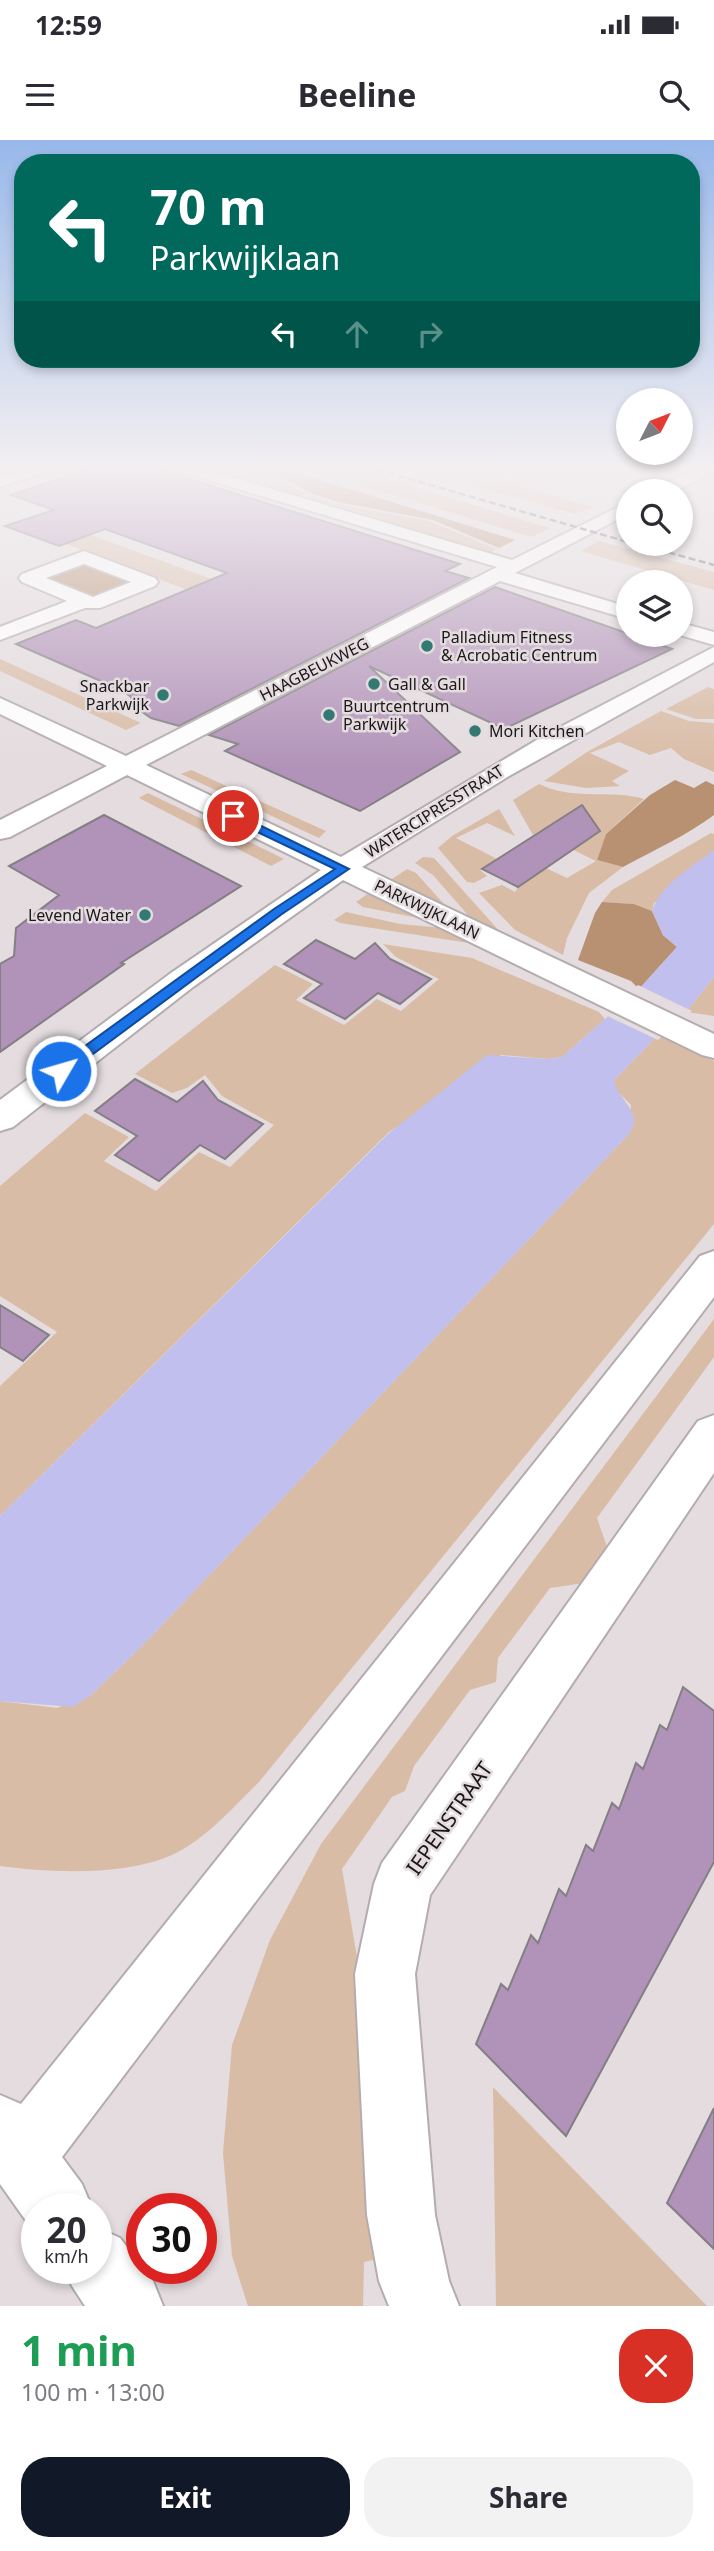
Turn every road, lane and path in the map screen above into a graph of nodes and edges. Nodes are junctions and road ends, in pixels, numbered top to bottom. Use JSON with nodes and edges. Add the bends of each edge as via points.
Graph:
{"nodes":[{"id":1,"x":55,"y":568,"type":"edge"},
{"id":2,"x":112,"y":568,"type":"edge"},
{"id":3,"x":500,"y":568,"type":"edge"},
{"id":4,"x":510,"y":568,"type":"edge"},
{"id":5,"x":506,"y":570,"type":"junction"},
{"id":6,"x":85,"y":601,"type":"junction"},
{"id":7,"x":616,"y":609,"type":"edge"},
{"id":8,"x":693,"y":633,"type":"edge"},
{"id":9,"x":0,"y":634,"type":"edge"},
{"id":10,"x":714,"y":639,"type":"edge"},
{"id":11,"x":714,"y":653,"type":"edge"},
{"id":12,"x":0,"y":705,"type":"edge"},
{"id":13,"x":127,"y":765,"type":"junction"},
{"id":14,"x":0,"y":831,"type":"edge"},
{"id":15,"x":344,"y":869,"type":"junction"},
{"id":16,"x":702,"y":1041,"type":"edge"},
{"id":17,"x":0,"y":1118,"type":"edge"},
{"id":18,"x":714,"y":1267,"type":"edge"},
{"id":19,"x":714,"y":1435,"type":"edge"},
{"id":20,"x":10,"y":2142,"type":"edge"},
{"id":21,"x":47,"y":2193,"type":"edge"},
{"id":22,"x":112,"y":2284,"type":"edge"},
{"id":23,"x":128,"y":2306,"type":"edge"},
{"id":24,"x":424,"y":2306,"type":"edge"}],
"edges":[{"from":1,"to":6,"type":"street","via":[[29,578]]},
{"from":2,"to":6,"type":"street","via":[[148,582],[93,604]]},
{"from":3,"to":5,"type":"street"},
{"from":4,"to":5,"type":"street","name":"HAAGBEUKWEG"},
{"from":5,"to":7,"type":"street"},
{"from":5,"to":13,"type":"street","name":"HAAGBEUKWEG"},
{"from":6,"to":9,"type":"street"},
{"from":8,"to":10,"type":"street"},
{"from":11,"to":15,"type":"street","name":"WATERCIPRESSTRAAT","via":[[548,741]]},
{"from":12,"to":13,"type":"street","name":"PARKWIJKLAAN"},
{"from":13,"to":14,"type":"street","name":"HAAGBEUKWEG"},
{"from":13,"to":15,"type":"street","name":"PARKWIJKLAAN"},
{"from":15,"to":16,"type":"street","name":"PARKWIJKLAAN"},
{"from":15,"to":17,"type":"street","name":"WATERCIPRESSTRAAT","via":[[112,1031]]},
{"from":18,"to":20,"type":"street"},
{"from":19,"to":24,"type":"street","name":"IEPENSTRAAT","via":[[403,1884],[385,1974],[401,2216]]},
{"from":20,"to":21,"type":"street"},
{"from":22,"to":23,"type":"street"}]}
